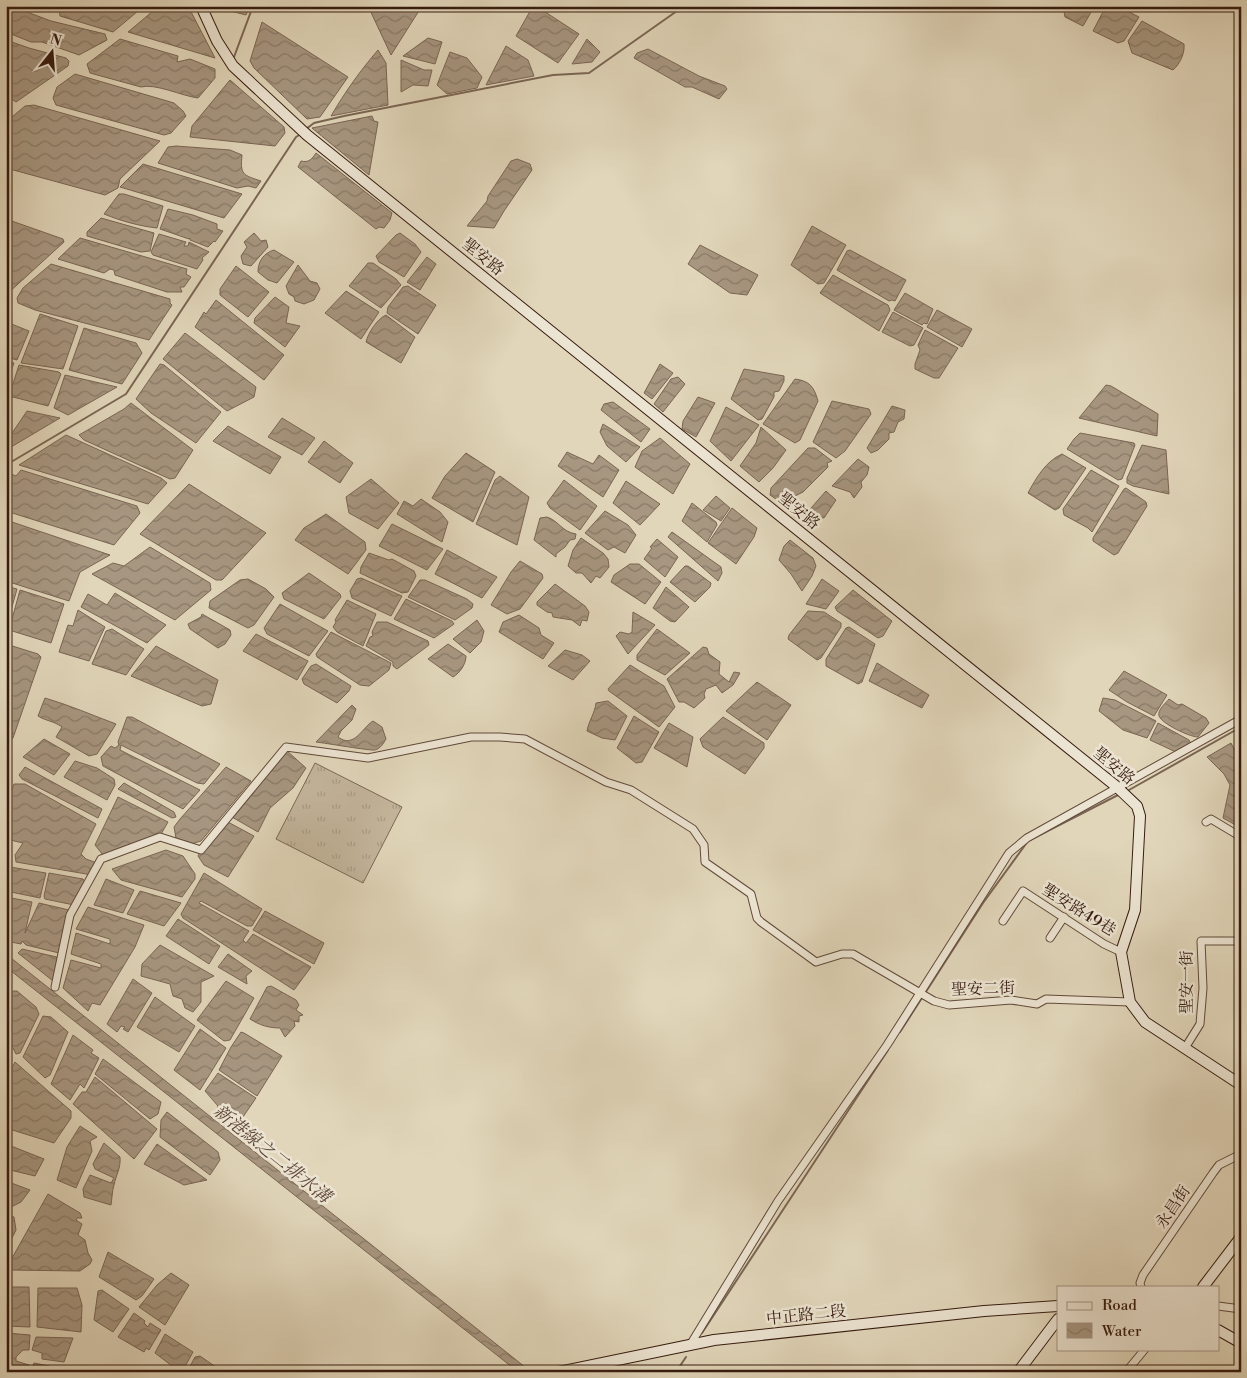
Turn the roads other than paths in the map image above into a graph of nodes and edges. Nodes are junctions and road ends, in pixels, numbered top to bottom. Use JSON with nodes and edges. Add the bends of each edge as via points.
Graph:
{"nodes":[{"id":1,"x":201,"y":6,"type":"edge"},
{"id":2,"x":1241,"y":719,"type":"edge"},
{"id":3,"x":1117,"y":787,"type":"junction"},
{"id":4,"x":1206,"y":822,"type":"dead end"},
{"id":5,"x":1241,"y":837,"type":"edge"},
{"id":6,"x":1064,"y":917,"type":"junction"},
{"id":7,"x":1003,"y":921,"type":"dead end"},
{"id":8,"x":1050,"y":938,"type":"dead end"},
{"id":9,"x":1241,"y":941,"type":"edge"},
{"id":10,"x":1121,"y":952,"type":"junction"},
{"id":11,"x":55,"y":987,"type":"dead end"},
{"id":12,"x":922,"y":994,"type":"junction"},
{"id":13,"x":1130,"y":1002,"type":"junction"},
{"id":14,"x":1185,"y":1048,"type":"junction"},
{"id":15,"x":1241,"y":1085,"type":"edge"},
{"id":16,"x":1241,"y":1154,"type":"edge"},
{"id":17,"x":1241,"y":1237,"type":"edge"},
{"id":18,"x":1142,"y":1286,"type":"edge"},
{"id":19,"x":1204,"y":1286,"type":"edge"},
{"id":20,"x":1057,"y":1306,"type":"edge"},
{"id":21,"x":1220,"y":1306,"type":"edge"},
{"id":22,"x":1241,"y":1309,"type":"edge"},
{"id":23,"x":1057,"y":1320,"type":"edge"},
{"id":24,"x":1220,"y":1331,"type":"edge"},
{"id":25,"x":1241,"y":1343,"type":"edge"},
{"id":26,"x":690,"y":1344,"type":"junction"},
{"id":27,"x":1144,"y":1350,"type":"edge"},
{"id":28,"x":559,"y":1372,"type":"edge"},
{"id":29,"x":1018,"y":1372,"type":"edge"},
{"id":30,"x":1126,"y":1372,"type":"edge"}],
"edges":[{"from":1,"to":3,"type":"street","name":"聖安路","via":[[233,66],[307,135]]},
{"from":2,"to":3,"type":"street"},
{"from":3,"to":10,"type":"street","name":"聖安路","via":[[1137,806],[1140,816],[1135,910]]},
{"from":3,"to":12,"type":"street","via":[[1026,838],[1008,853]]},
{"from":4,"to":5,"type":"street","via":[[1210,819]]},
{"from":6,"to":7,"type":"street","name":"聖安路49巷","via":[[1023,891]]},
{"from":6,"to":8,"type":"street"},
{"from":6,"to":10,"type":"street","name":"聖安路49巷"},
{"from":9,"to":14,"type":"street","name":"聖安一街","via":[[1201,940],[1203,988],[1200,1024]]},
{"from":10,"to":13,"type":"street","name":"聖安路"},
{"from":11,"to":12,"type":"street","name":"聖安二街","via":[[70,915],[101,859],[160,837],[201,850],[286,748],[368,758],[471,737],[500,737],[525,739],[606,782],[631,790],[693,829],[704,845],[705,862],[751,894],[761,922],[816,962],[853,954]]},
{"from":12,"to":13,"type":"street","name":"聖安二街","via":[[934,1002],[949,1005],[1012,1000],[1037,1004],[1046,999]]},
{"from":12,"to":26,"type":"street","via":[[778,1201]]},
{"from":13,"to":14,"type":"street","name":"聖安路","via":[[1145,1022]]},
{"from":14,"to":15,"type":"street","name":"聖安路"},
{"from":16,"to":18,"type":"street","name":"永昌街","via":[[1220,1165],[1213,1173],[1143,1275]]},
{"from":17,"to":19,"type":"street"},
{"from":20,"to":26,"type":"street","name":"中正路二段","via":[[984,1311]]},
{"from":21,"to":22,"type":"street"},
{"from":23,"to":29,"type":"street"},
{"from":24,"to":25,"type":"street"},
{"from":26,"to":28,"type":"street","name":"中正路二段"},
{"from":27,"to":30,"type":"street"}]}
